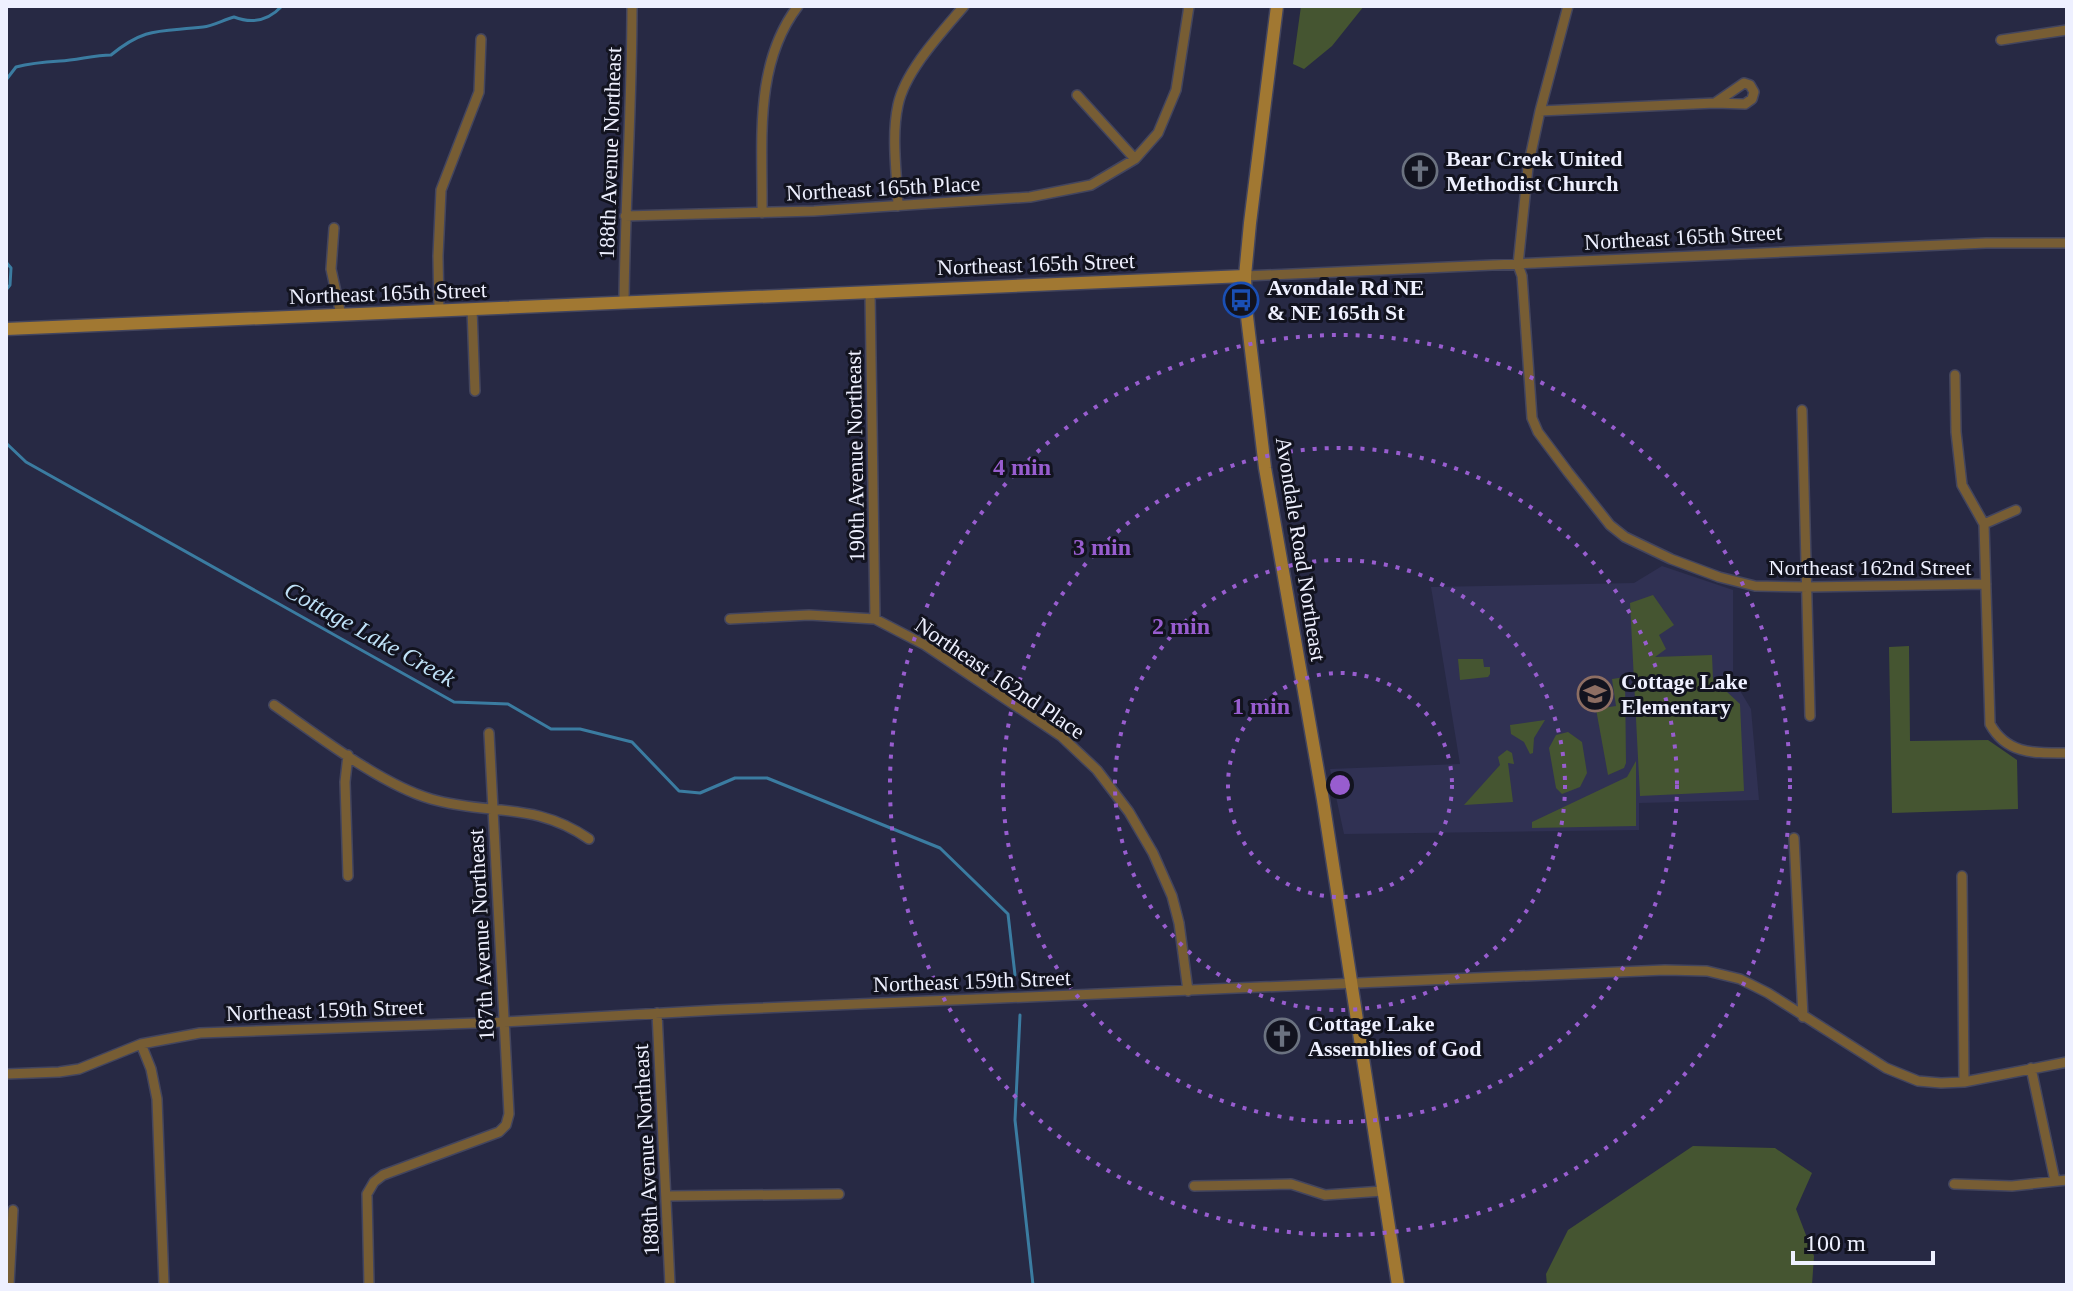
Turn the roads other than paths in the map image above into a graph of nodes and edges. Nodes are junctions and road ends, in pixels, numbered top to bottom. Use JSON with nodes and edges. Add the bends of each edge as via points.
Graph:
{"nodes":[{"id":1,"x":632,"y":6,"type":"edge"},
{"id":2,"x":798,"y":6,"type":"edge"},
{"id":3,"x":964,"y":6,"type":"edge"},
{"id":4,"x":1189,"y":6,"type":"edge"},
{"id":5,"x":1277,"y":6,"type":"edge"},
{"id":6,"x":1568,"y":6,"type":"edge"},
{"id":7,"x":2067,"y":30,"type":"edge"},
{"id":8,"x":481,"y":39,"type":"dead end"},
{"id":9,"x":2001,"y":40,"type":"dead end"},
{"id":10,"x":1077,"y":95,"type":"dead end"},
{"id":11,"x":1715,"y":103,"type":"dead end"},
{"id":12,"x":1540,"y":111,"type":"junction"},
{"id":13,"x":1135,"y":159,"type":"junction"},
{"id":14,"x":898,"y":206,"type":"junction"},
{"id":15,"x":762,"y":213,"type":"junction"},
{"id":16,"x":625,"y":216,"type":"junction"},
{"id":17,"x":334,"y":228,"type":"dead end"},
{"id":18,"x":2067,"y":243,"type":"edge"},
{"id":19,"x":1518,"y":265,"type":"junction"},
{"id":20,"x":1245,"y":276,"type":"junction"},
{"id":21,"x":870,"y":292,"type":"junction"},
{"id":22,"x":624,"y":302,"type":"junction"},
{"id":23,"x":472,"y":309,"type":"junction"},
{"id":24,"x":439,"y":311,"type":"junction"},
{"id":25,"x":341,"y":315,"type":"junction"},
{"id":26,"x":6,"y":329,"type":"edge"},
{"id":27,"x":1955,"y":375,"type":"dead end"},
{"id":28,"x":475,"y":391,"type":"dead end"},
{"id":29,"x":1802,"y":410,"type":"dead end"},
{"id":30,"x":2016,"y":510,"type":"dead end"},
{"id":31,"x":1984,"y":524,"type":"junction"},
{"id":32,"x":1986,"y":584,"type":"junction"},
{"id":33,"x":1808,"y":587,"type":"junction"},
{"id":34,"x":730,"y":619,"type":"dead end"},
{"id":35,"x":875,"y":619,"type":"junction"},
{"id":36,"x":274,"y":705,"type":"dead end"},
{"id":37,"x":1810,"y":716,"type":"dead end"},
{"id":38,"x":489,"y":733,"type":"dead end"},
{"id":39,"x":2067,"y":753,"type":"edge"},
{"id":40,"x":348,"y":755,"type":"junction"},
{"id":41,"x":492,"y":807,"type":"junction"},
{"id":42,"x":1794,"y":838,"type":"dead end"},
{"id":43,"x":589,"y":839,"type":"dead end"},
{"id":44,"x":348,"y":876,"type":"dead end"},
{"id":45,"x":1962,"y":876,"type":"dead end"},
{"id":46,"x":1353,"y":983,"type":"junction"},
{"id":47,"x":1188,"y":991,"type":"junction"},
{"id":48,"x":657,"y":1013,"type":"junction"},
{"id":49,"x":1803,"y":1017,"type":"junction"},
{"id":50,"x":504,"y":1022,"type":"junction"},
{"id":51,"x":141,"y":1044,"type":"junction"},
{"id":52,"x":2067,"y":1062,"type":"edge"},
{"id":53,"x":2031,"y":1068,"type":"junction"},
{"id":54,"x":6,"y":1074,"type":"edge"},
{"id":55,"x":1964,"y":1082,"type":"junction"},
{"id":56,"x":2067,"y":1180,"type":"edge"},
{"id":57,"x":2055,"y":1181,"type":"junction"},
{"id":58,"x":1954,"y":1184,"type":"dead end"},
{"id":59,"x":1194,"y":1186,"type":"dead end"},
{"id":60,"x":1383,"y":1191,"type":"junction"},
{"id":61,"x":839,"y":1194,"type":"dead end"},
{"id":62,"x":667,"y":1196,"type":"junction"},
{"id":63,"x":13,"y":1210,"type":"dead end"},
{"id":64,"x":9,"y":1285,"type":"edge"},
{"id":65,"x":164,"y":1285,"type":"edge"},
{"id":66,"x":369,"y":1285,"type":"edge"},
{"id":67,"x":670,"y":1285,"type":"edge"},
{"id":68,"x":1398,"y":1285,"type":"edge"}],
"edges":[{"from":1,"to":16,"type":"street","name":"188th Avenue Northeast"},
{"from":2,"to":15,"type":"street","via":[[767,73]]},
{"from":3,"to":14,"type":"street","via":[[907,81],[898,104]]},
{"from":4,"to":13,"type":"street","name":"Northeast 165th Place","via":[[1167,116]]},
{"from":5,"to":20,"type":"main road","name":"Avondale Road Northeast"},
{"from":6,"to":12,"type":"street","name":"Northeast 162nd Street"},
{"from":7,"to":9,"type":"street"},
{"from":8,"to":24,"type":"street","via":[[479,92],[441,190]]},
{"from":10,"to":13,"type":"street"},
{"from":11,"to":12,"type":"street"},
{"from":12,"to":19,"type":"street","name":"Northeast 162nd Street"},
{"from":13,"to":14,"type":"street","name":"Northeast 165th Place","via":[[1091,185],[1065,192]]},
{"from":14,"to":15,"type":"street","name":"Northeast 165th Place"},
{"from":15,"to":16,"type":"street","name":"Northeast 165th Place"},
{"from":16,"to":22,"type":"street","name":"188th Avenue Northeast"},
{"from":17,"to":25,"type":"street","via":[[331,269]]},
{"from":18,"to":19,"type":"street","name":"Northeast 165th Street"},
{"from":19,"to":20,"type":"street","name":"Northeast 165th Street"},
{"from":19,"to":33,"type":"street","name":"Northeast 162nd Street","via":[[1530,406],[1538,432],[1610,525],[1625,537],[1737,583]]},
{"from":20,"to":21,"type":"main road","name":"Northeast 165th Street"},
{"from":20,"to":46,"type":"main road","name":"Avondale Road Northeast","via":[[1265,468]]},
{"from":21,"to":22,"type":"main road","name":"Northeast 165th Street"},
{"from":21,"to":35,"type":"street","name":"190th Avenue Northeast"},
{"from":22,"to":23,"type":"main road","name":"Northeast 165th Street"},
{"from":23,"to":24,"type":"main road","name":"Northeast 165th Street"},
{"from":23,"to":28,"type":"street"},
{"from":24,"to":25,"type":"main road","name":"Northeast 165th Street"},
{"from":25,"to":26,"type":"main road","name":"Northeast 165th Street"},
{"from":27,"to":31,"type":"street","via":[[1962,485]]},
{"from":29,"to":33,"type":"street"},
{"from":30,"to":31,"type":"street"},
{"from":31,"to":32,"type":"street"},
{"from":32,"to":33,"type":"street","name":"Northeast 162nd Street"},
{"from":32,"to":39,"type":"street","via":[[1990,724],[1998,739],[2012,747]]},
{"from":33,"to":37,"type":"street"},
{"from":34,"to":35,"type":"street"},
{"from":35,"to":47,"type":"street","name":"Northeast 162nd Place","via":[[1017,706],[1061,736],[1097,770],[1129,812],[1172,896]]},
{"from":36,"to":40,"type":"street"},
{"from":38,"to":41,"type":"street","name":"187th Avenue Northeast"},
{"from":40,"to":41,"type":"street","via":[[412,792],[454,804]]},
{"from":40,"to":44,"type":"street"},
{"from":41,"to":43,"type":"street","via":[[540,815]]},
{"from":41,"to":50,"type":"street","name":"187th Avenue Northeast"},
{"from":42,"to":49,"type":"street"},
{"from":45,"to":55,"type":"street"},
{"from":46,"to":47,"type":"street","name":"Northeast 159th Street"},
{"from":46,"to":49,"type":"street","name":"Northeast 159th Street","via":[[1707,971],[1740,979]]},
{"from":46,"to":60,"type":"main road","name":"Avondale Road Northeast"},
{"from":47,"to":48,"type":"street","name":"Northeast 159th Street"},
{"from":48,"to":50,"type":"street","name":"Northeast 159th Street"},
{"from":48,"to":62,"type":"street","name":"188th Avenue Northeast"},
{"from":49,"to":55,"type":"street","name":"Northeast 159th Street","via":[[1886,1068],[1918,1081]]},
{"from":50,"to":51,"type":"street","name":"Northeast 159th Street","via":[[200,1033]]},
{"from":50,"to":66,"type":"street","name":"187th Avenue Northeast","via":[[506,1125],[374,1182],[367,1194]]},
{"from":51,"to":54,"type":"street","name":"Northeast 159th Street","via":[[79,1069]]},
{"from":51,"to":65,"type":"street","via":[[157,1099]]},
{"from":52,"to":53,"type":"street"},
{"from":53,"to":55,"type":"street"},
{"from":53,"to":57,"type":"street"},
{"from":56,"to":57,"type":"street"},
{"from":57,"to":58,"type":"street"},
{"from":59,"to":60,"type":"street","via":[[1291,1184],[1325,1195]]},
{"from":60,"to":68,"type":"main road","name":"Avondale Road Northeast"},
{"from":61,"to":62,"type":"street"},
{"from":62,"to":67,"type":"street","name":"188th Avenue Northeast"},
{"from":63,"to":64,"type":"street"}]}
